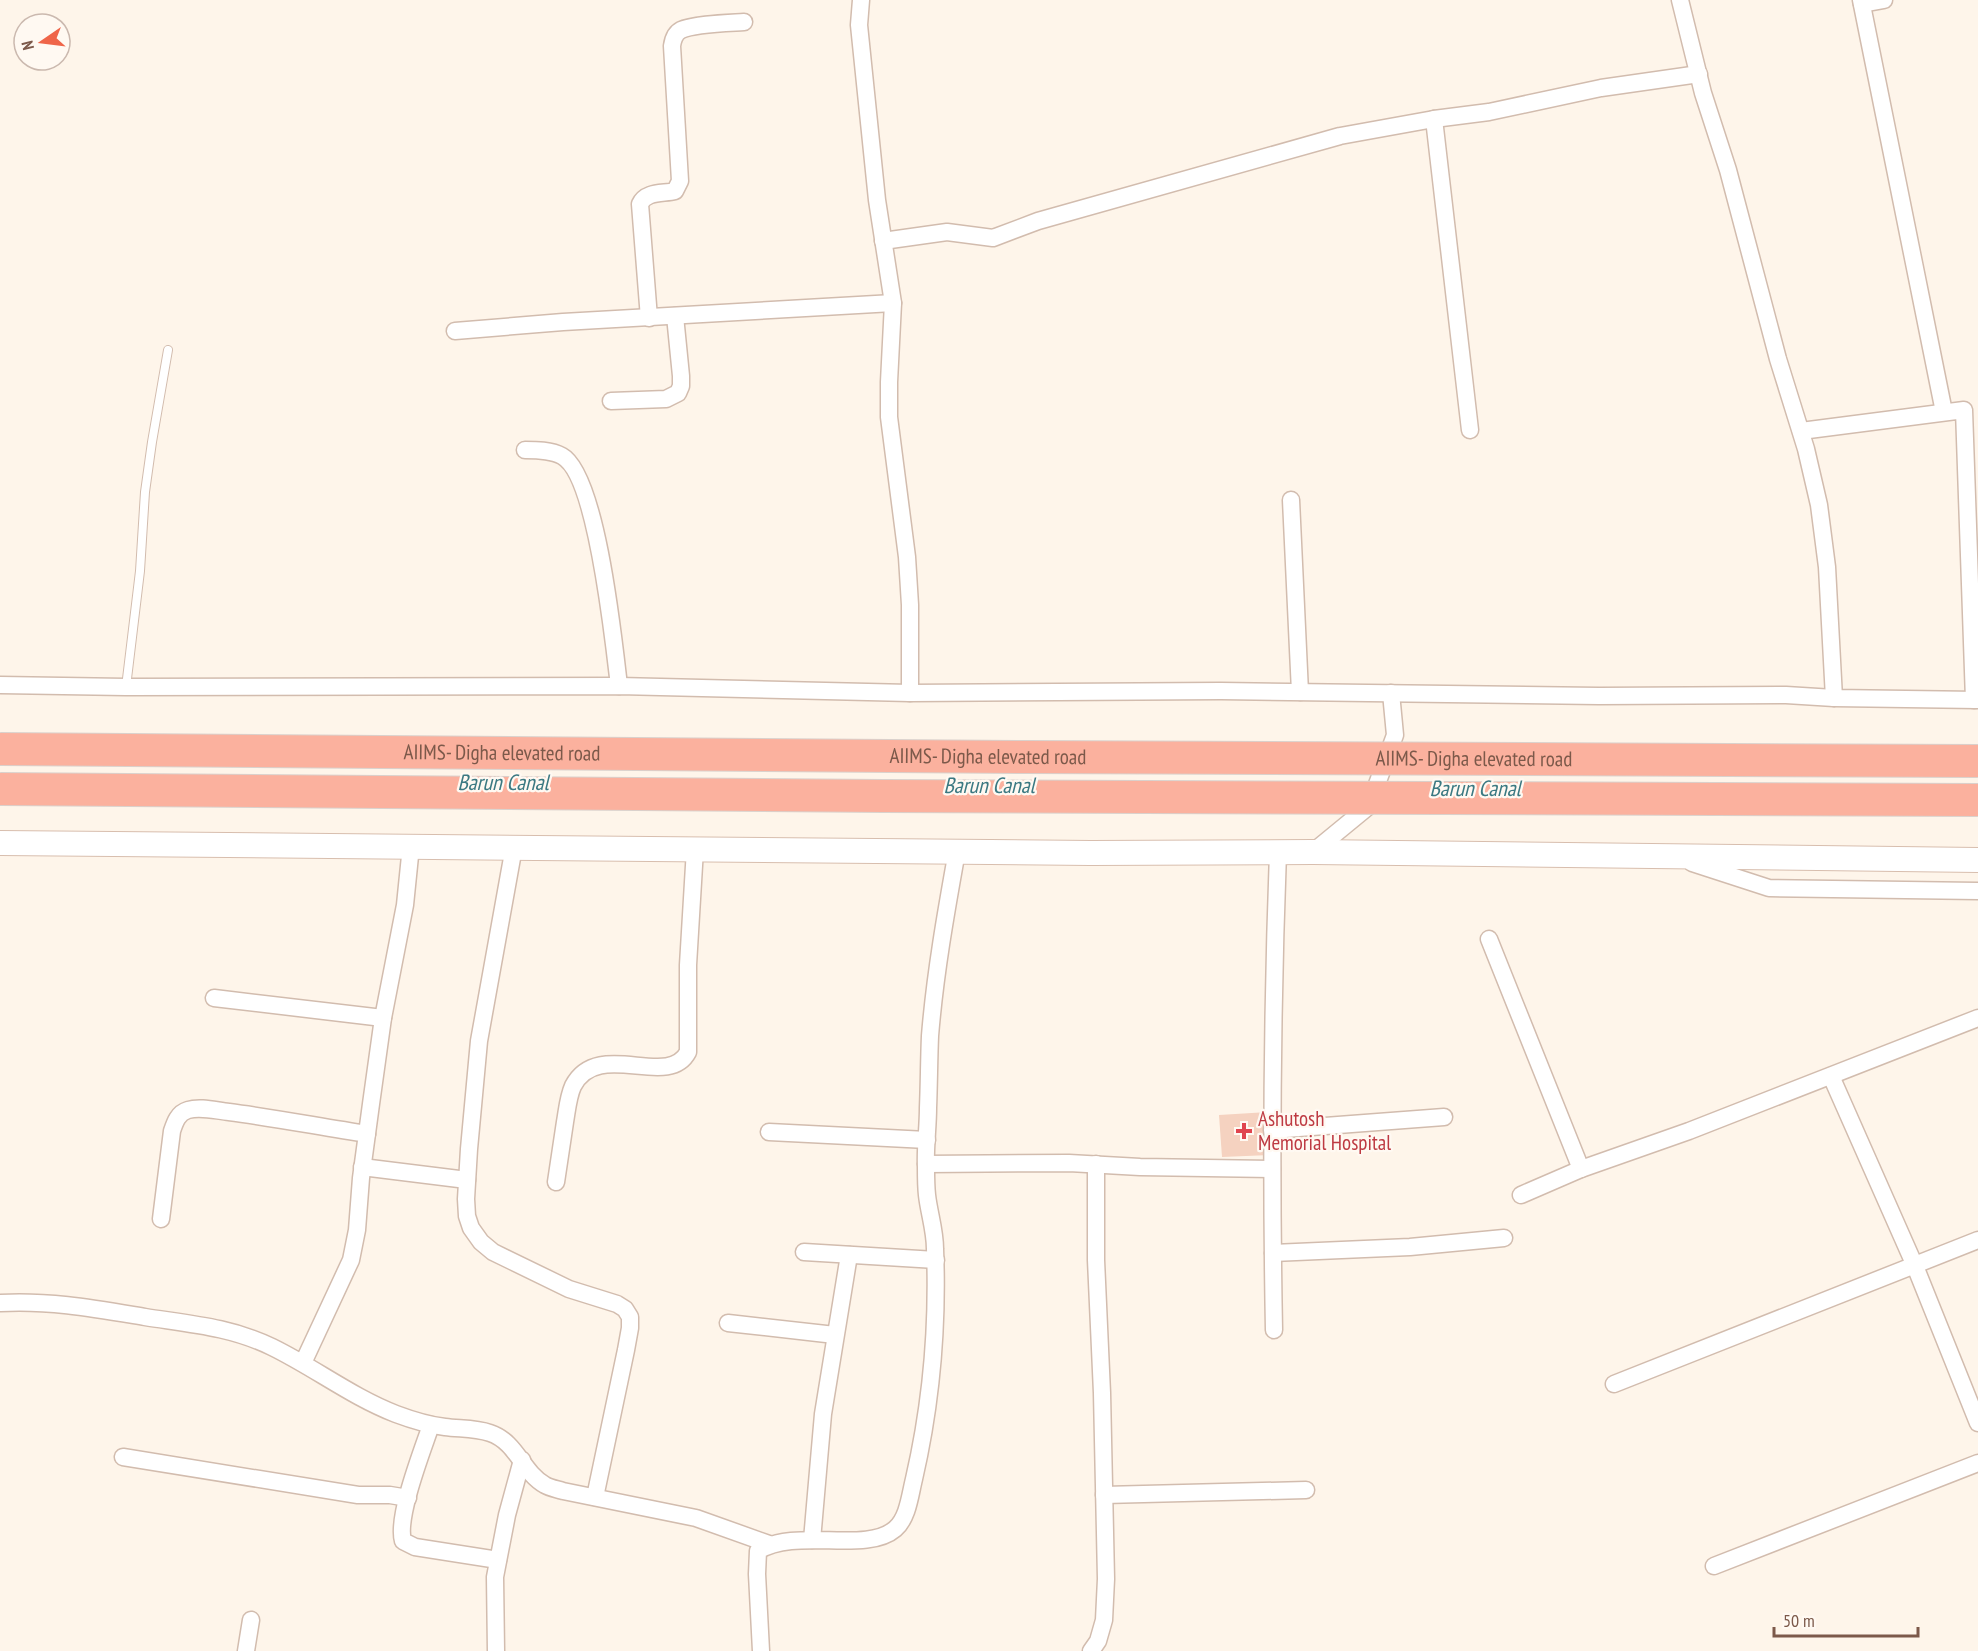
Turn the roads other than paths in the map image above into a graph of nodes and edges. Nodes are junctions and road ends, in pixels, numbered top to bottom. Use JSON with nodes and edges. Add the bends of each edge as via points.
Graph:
{"nodes":[{"id":1,"x":861,"y":0,"type":"edge"},
{"id":2,"x":1680,"y":0,"type":"edge"},
{"id":3,"x":1884,"y":0,"type":"edge"},
{"id":4,"x":1862,"y":2,"type":"edge"},
{"id":5,"x":744,"y":22,"type":"dead end"},
{"id":6,"x":1699,"y":74,"type":"junction"},
{"id":7,"x":1434,"y":119,"type":"junction"},
{"id":8,"x":883,"y":241,"type":"junction"},
{"id":9,"x":893,"y":303,"type":"junction"},
{"id":10,"x":675,"y":316,"type":"junction"},
{"id":11,"x":649,"y":318,"type":"junction"},
{"id":12,"x":455,"y":331,"type":"dead end"},
{"id":13,"x":168,"y":350,"type":"dead end"},
{"id":14,"x":611,"y":401,"type":"dead end"},
{"id":15,"x":1944,"y":412,"type":"junction"},
{"id":16,"x":1470,"y":430,"type":"dead end"},
{"id":17,"x":1801,"y":431,"type":"junction"},
{"id":18,"x":525,"y":450,"type":"dead end"},
{"id":19,"x":1291,"y":500,"type":"dead end"},
{"id":20,"x":0,"y":685,"type":"edge"},
{"id":21,"x":619,"y":686,"type":"junction"},
{"id":22,"x":126,"y":687,"type":"junction"},
{"id":23,"x":1300,"y":692,"type":"junction"},
{"id":24,"x":910,"y":693,"type":"junction"},
{"id":25,"x":1390,"y":693,"type":"junction"},
{"id":26,"x":1834,"y":698,"type":"junction"},
{"id":27,"x":1976,"y":700,"type":"edge"},
{"id":28,"x":0,"y":749,"type":"edge"},
{"id":29,"x":1978,"y":761,"type":"edge"},
{"id":30,"x":0,"y":789,"type":"edge"},
{"id":31,"x":1978,"y":800,"type":"edge"},
{"id":32,"x":0,"y":843,"type":"edge"},
{"id":33,"x":411,"y":846,"type":"junction"},
{"id":34,"x":514,"y":847,"type":"junction"},
{"id":35,"x":696,"y":849,"type":"junction"},
{"id":36,"x":957,"y":851,"type":"junction"},
{"id":37,"x":1278,"y":852,"type":"junction"},
{"id":38,"x":1313,"y":852,"type":"junction"},
{"id":39,"x":1674,"y":856,"type":"junction"},
{"id":40,"x":1978,"y":860,"type":"edge"},
{"id":41,"x":1978,"y":891,"type":"edge"},
{"id":42,"x":1489,"y":939,"type":"dead end"},
{"id":43,"x":214,"y":998,"type":"dead end"},
{"id":44,"x":383,"y":1018,"type":"junction"},
{"id":45,"x":1978,"y":1018,"type":"edge"},
{"id":46,"x":1831,"y":1076,"type":"junction"},
{"id":47,"x":1444,"y":1117,"type":"dead end"},
{"id":48,"x":1272,"y":1130,"type":"junction"},
{"id":49,"x":769,"y":1132,"type":"dead end"},
{"id":50,"x":367,"y":1134,"type":"junction"},
{"id":51,"x":927,"y":1140,"type":"junction"},
{"id":52,"x":926,"y":1164,"type":"junction"},
{"id":53,"x":1096,"y":1164,"type":"junction"},
{"id":54,"x":362,"y":1167,"type":"junction"},
{"id":55,"x":1272,"y":1169,"type":"junction"},
{"id":56,"x":1581,"y":1169,"type":"junction"},
{"id":57,"x":467,"y":1180,"type":"junction"},
{"id":58,"x":556,"y":1182,"type":"dead end"},
{"id":59,"x":1521,"y":1195,"type":"dead end"},
{"id":60,"x":161,"y":1219,"type":"dead end"},
{"id":61,"x":1504,"y":1238,"type":"dead end"},
{"id":62,"x":1978,"y":1240,"type":"edge"},
{"id":63,"x":804,"y":1251,"type":"dead end"},
{"id":64,"x":1273,"y":1252,"type":"junction"},
{"id":65,"x":849,"y":1255,"type":"junction"},
{"id":66,"x":936,"y":1260,"type":"junction"},
{"id":67,"x":1915,"y":1266,"type":"junction"},
{"id":68,"x":0,"y":1303,"type":"edge"},
{"id":69,"x":728,"y":1323,"type":"dead end"},
{"id":70,"x":1274,"y":1330,"type":"dead end"},
{"id":71,"x":835,"y":1335,"type":"junction"},
{"id":72,"x":303,"y":1363,"type":"junction"},
{"id":73,"x":1614,"y":1384,"type":"dead end"},
{"id":74,"x":1978,"y":1423,"type":"edge"},
{"id":75,"x":431,"y":1425,"type":"junction"},
{"id":76,"x":123,"y":1457,"type":"dead end"},
{"id":77,"x":522,"y":1460,"type":"junction"},
{"id":78,"x":1978,"y":1463,"type":"edge"},
{"id":79,"x":1306,"y":1490,"type":"dead end"},
{"id":80,"x":1104,"y":1495,"type":"junction"},
{"id":81,"x":595,"y":1497,"type":"junction"},
{"id":82,"x":408,"y":1498,"type":"junction"},
{"id":83,"x":812,"y":1540,"type":"junction"},
{"id":84,"x":769,"y":1544,"type":"junction"},
{"id":85,"x":498,"y":1560,"type":"junction"},
{"id":86,"x":1714,"y":1566,"type":"dead end"},
{"id":87,"x":251,"y":1620,"type":"dead end"},
{"id":88,"x":246,"y":1651,"type":"edge"},
{"id":89,"x":496,"y":1651,"type":"edge"},
{"id":90,"x":761,"y":1651,"type":"edge"},
{"id":91,"x":1091,"y":1651,"type":"edge"}],
"edges":[{"from":1,"to":8,"type":"street","via":[[859,25]]},
{"from":2,"to":6,"type":"street"},
{"from":3,"to":4,"type":"street"},
{"from":4,"to":15,"type":"street"},
{"from":5,"to":11,"type":"street","via":[[693,27],[674,37],[680,182],[675,191],[646,196],[640,204]]},
{"from":6,"to":7,"type":"street"},
{"from":6,"to":17,"type":"street"},
{"from":7,"to":8,"type":"street","via":[[1322,140],[1038,221],[993,238],[947,232]]},
{"from":7,"to":16,"type":"street"},
{"from":8,"to":9,"type":"street"},
{"from":9,"to":10,"type":"street"},
{"from":9,"to":24,"type":"street","via":[[889,417],[908,556]]},
{"from":10,"to":11,"type":"street"},
{"from":10,"to":14,"type":"street","via":[[681,376],[678,393],[666,399]]},
{"from":11,"to":12,"type":"street"},
{"from":13,"to":22,"type":"lane","via":[[146,482]]},
{"from":15,"to":17,"type":"street"},
{"from":15,"to":27,"type":"street","via":[[1964,410]]},
{"from":17,"to":26,"type":"street","via":[[1819,505],[1827,567]]},
{"from":18,"to":21,"type":"street","via":[[562,456],[582,485],[600,556]]},
{"from":19,"to":23,"type":"street"},
{"from":20,"to":22,"type":"street"},
{"from":21,"to":22,"type":"street"},
{"from":21,"to":24,"type":"street"},
{"from":23,"to":24,"type":"street"},
{"from":23,"to":25,"type":"street"},
{"from":25,"to":26,"type":"street"},
{"from":25,"to":38,"type":"street","bridge":true,"via":[[1395,735],[1369,806]]},
{"from":26,"to":27,"type":"street"},
{"from":28,"to":29,"type":"highway","name":"AIIMS- Digha elevated road","bridge":true},
{"from":30,"to":31,"type":"highway","name":"AIIMS- Digha elevated road","bridge":true},
{"from":32,"to":33,"type":"street"},
{"from":33,"to":34,"type":"street"},
{"from":33,"to":44,"type":"street","via":[[405,905]]},
{"from":34,"to":35,"type":"street"},
{"from":34,"to":57,"type":"street","via":[[479,1041]]},
{"from":35,"to":36,"type":"street"},
{"from":35,"to":58,"type":"street","via":[[688,965],[688,1052],[676,1064],[664,1067],[611,1064],[597,1066],[579,1078],[569,1100]]},
{"from":36,"to":37,"type":"street"},
{"from":36,"to":51,"type":"street","via":[[930,1036]]},
{"from":37,"to":38,"type":"street"},
{"from":37,"to":48,"type":"street"},
{"from":38,"to":39,"type":"street"},
{"from":39,"to":40,"type":"street"},
{"from":39,"to":41,"type":"street","via":[[1769,888]]},
{"from":42,"to":56,"type":"street"},
{"from":43,"to":44,"type":"street"},
{"from":44,"to":50,"type":"street"},
{"from":45,"to":46,"type":"street"},
{"from":46,"to":56,"type":"street"},
{"from":46,"to":67,"type":"street"},
{"from":47,"to":48,"type":"street"},
{"from":48,"to":55,"type":"street"},
{"from":49,"to":51,"type":"street"},
{"from":50,"to":54,"type":"street"},
{"from":50,"to":60,"type":"street","via":[[188,1110],[180,1114],[172,1131]]},
{"from":51,"to":52,"type":"street"},
{"from":52,"to":53,"type":"street"},
{"from":52,"to":66,"type":"street"},
{"from":53,"to":55,"type":"street"},
{"from":53,"to":80,"type":"street"},
{"from":54,"to":57,"type":"street"},
{"from":54,"to":72,"type":"street","via":[[351,1260]]},
{"from":55,"to":64,"type":"street"},
{"from":56,"to":59,"type":"street"},
{"from":57,"to":81,"type":"street","via":[[467,1216],[481,1242],[493,1252],[569,1289],[617,1304],[630,1317]]},
{"from":61,"to":64,"type":"street","via":[[1410,1247]]},
{"from":62,"to":67,"type":"street"},
{"from":63,"to":65,"type":"street"},
{"from":64,"to":70,"type":"street"},
{"from":65,"to":66,"type":"street"},
{"from":65,"to":71,"type":"street"},
{"from":66,"to":83,"type":"street","via":[[935,1330],[925,1420],[904,1515],[897,1528],[886,1535]]},
{"from":67,"to":73,"type":"street"},
{"from":67,"to":74,"type":"street"},
{"from":68,"to":72,"type":"street","via":[[70,1305],[217,1327],[245,1335]]},
{"from":69,"to":71,"type":"street"},
{"from":71,"to":83,"type":"street","via":[[823,1414]]},
{"from":72,"to":75,"type":"street","via":[[374,1405]]},
{"from":75,"to":77,"type":"street","via":[[502,1438]]},
{"from":75,"to":82,"type":"street"},
{"from":76,"to":82,"type":"street","via":[[358,1495]]},
{"from":77,"to":81,"type":"street","via":[[545,1485]]},
{"from":77,"to":85,"type":"street"},
{"from":78,"to":86,"type":"street"},
{"from":79,"to":80,"type":"street"},
{"from":80,"to":91,"type":"street","via":[[1104,1620]]},
{"from":81,"to":84,"type":"street","via":[[696,1518]]},
{"from":82,"to":85,"type":"street","via":[[402,1535],[408,1544]]},
{"from":83,"to":84,"type":"street"},
{"from":84,"to":90,"type":"street","via":[[759,1551],[757,1558]]},
{"from":85,"to":89,"type":"street"},
{"from":87,"to":88,"type":"street"}]}
